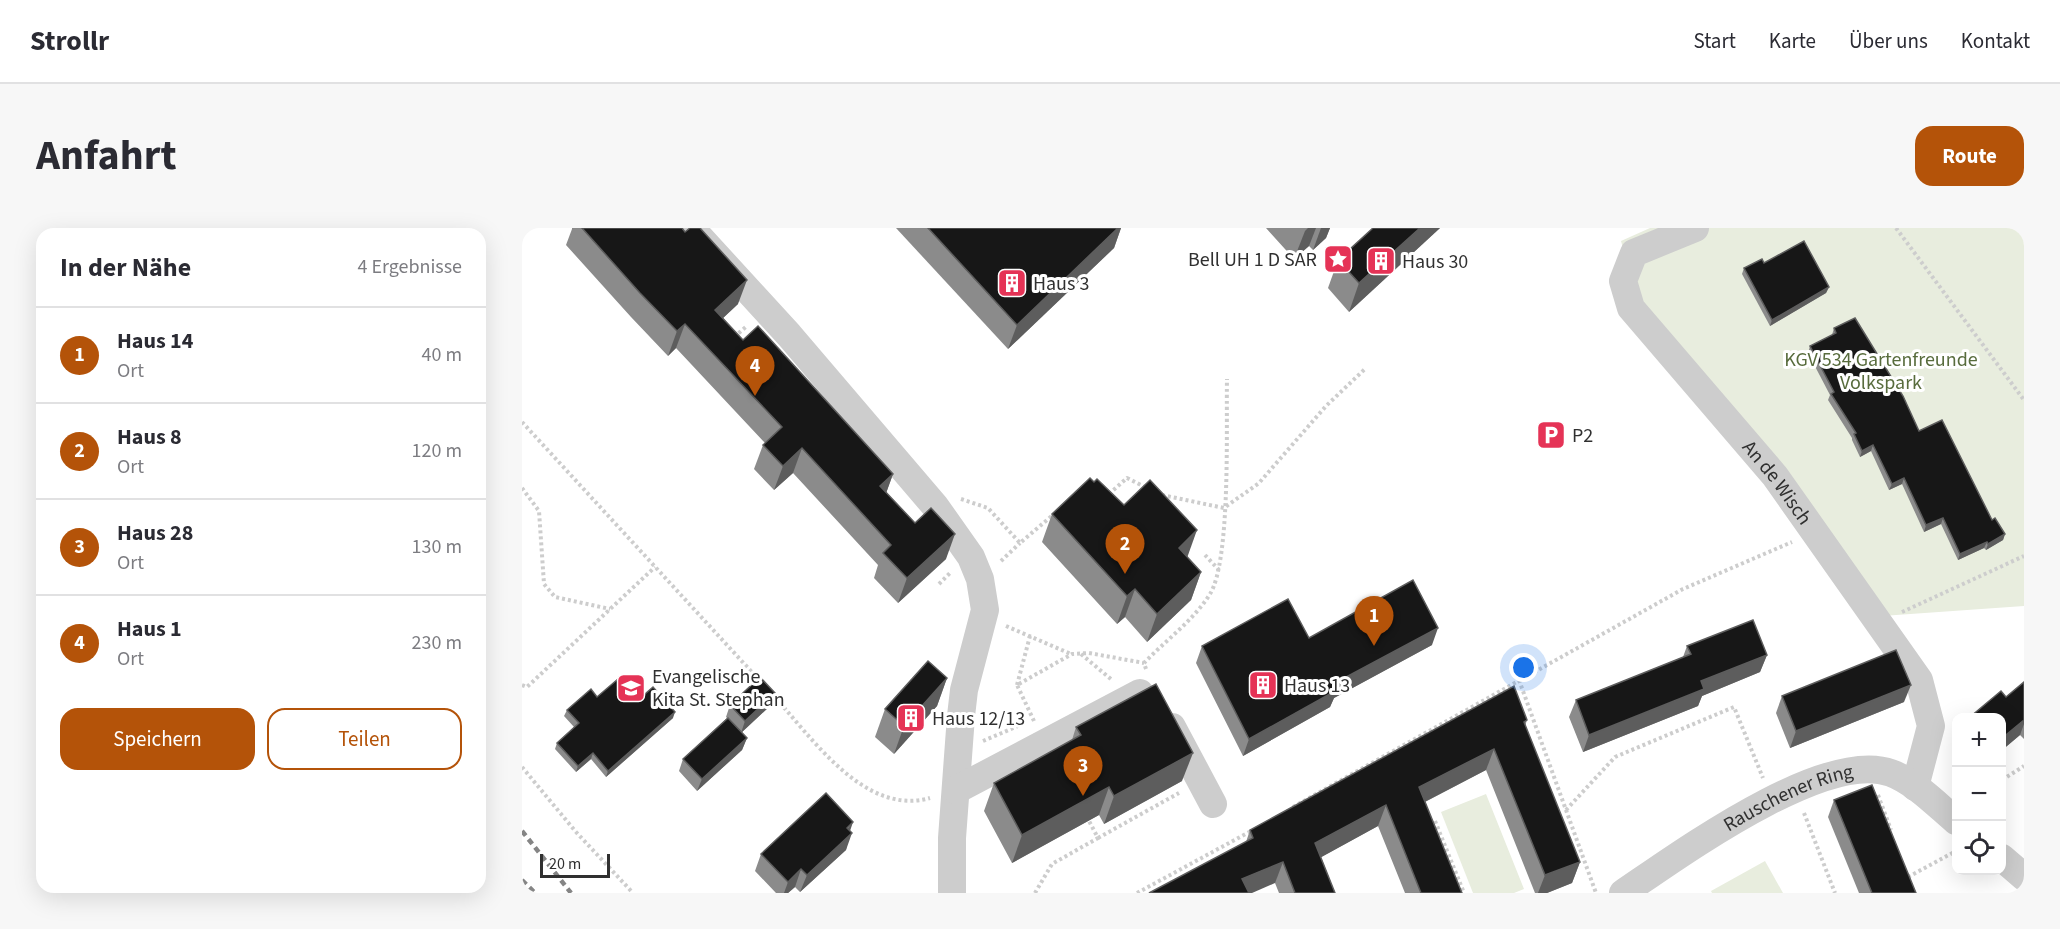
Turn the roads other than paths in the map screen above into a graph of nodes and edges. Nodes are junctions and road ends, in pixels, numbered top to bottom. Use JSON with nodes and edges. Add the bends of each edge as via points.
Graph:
{"nodes":[{"id":1,"x":691,"y":228,"type":"edge"},
{"id":2,"x":1695,"y":228,"type":"edge"},
{"id":3,"x":1915,"y":787,"type":"junction"},
{"id":4,"x":956,"y":790,"type":"junction"},
{"id":5,"x":1207,"y":792,"type":"road end"},
{"id":6,"x":1952,"y":818,"type":"edge"},
{"id":7,"x":2006,"y":862,"type":"edge"},
{"id":8,"x":2024,"y":877,"type":"edge"},
{"id":9,"x":952,"y":893,"type":"edge"},
{"id":10,"x":1623,"y":893,"type":"edge"}],
"edges":[{"from":1,"to":4,"type":"street","via":[[935,506],[971,556],[984,602],[964,690]]},
{"from":2,"to":3,"type":"street","name":"An de Wisch","via":[[1634,253],[1623,281],[1631,308],[1775,476],[1919,680],[1931,726]]},
{"from":3,"to":6,"type":"street","name":"Rauschener Ring"},
{"from":3,"to":10,"type":"street","name":"Rauschener Ring","via":[[1890,772],[1859,768],[1830,774],[1783,794]]},
{"from":4,"to":5,"type":"street","via":[[1039,731],[1143,683]]},
{"from":4,"to":9,"type":"street"},
{"from":7,"to":8,"type":"street"}]}
